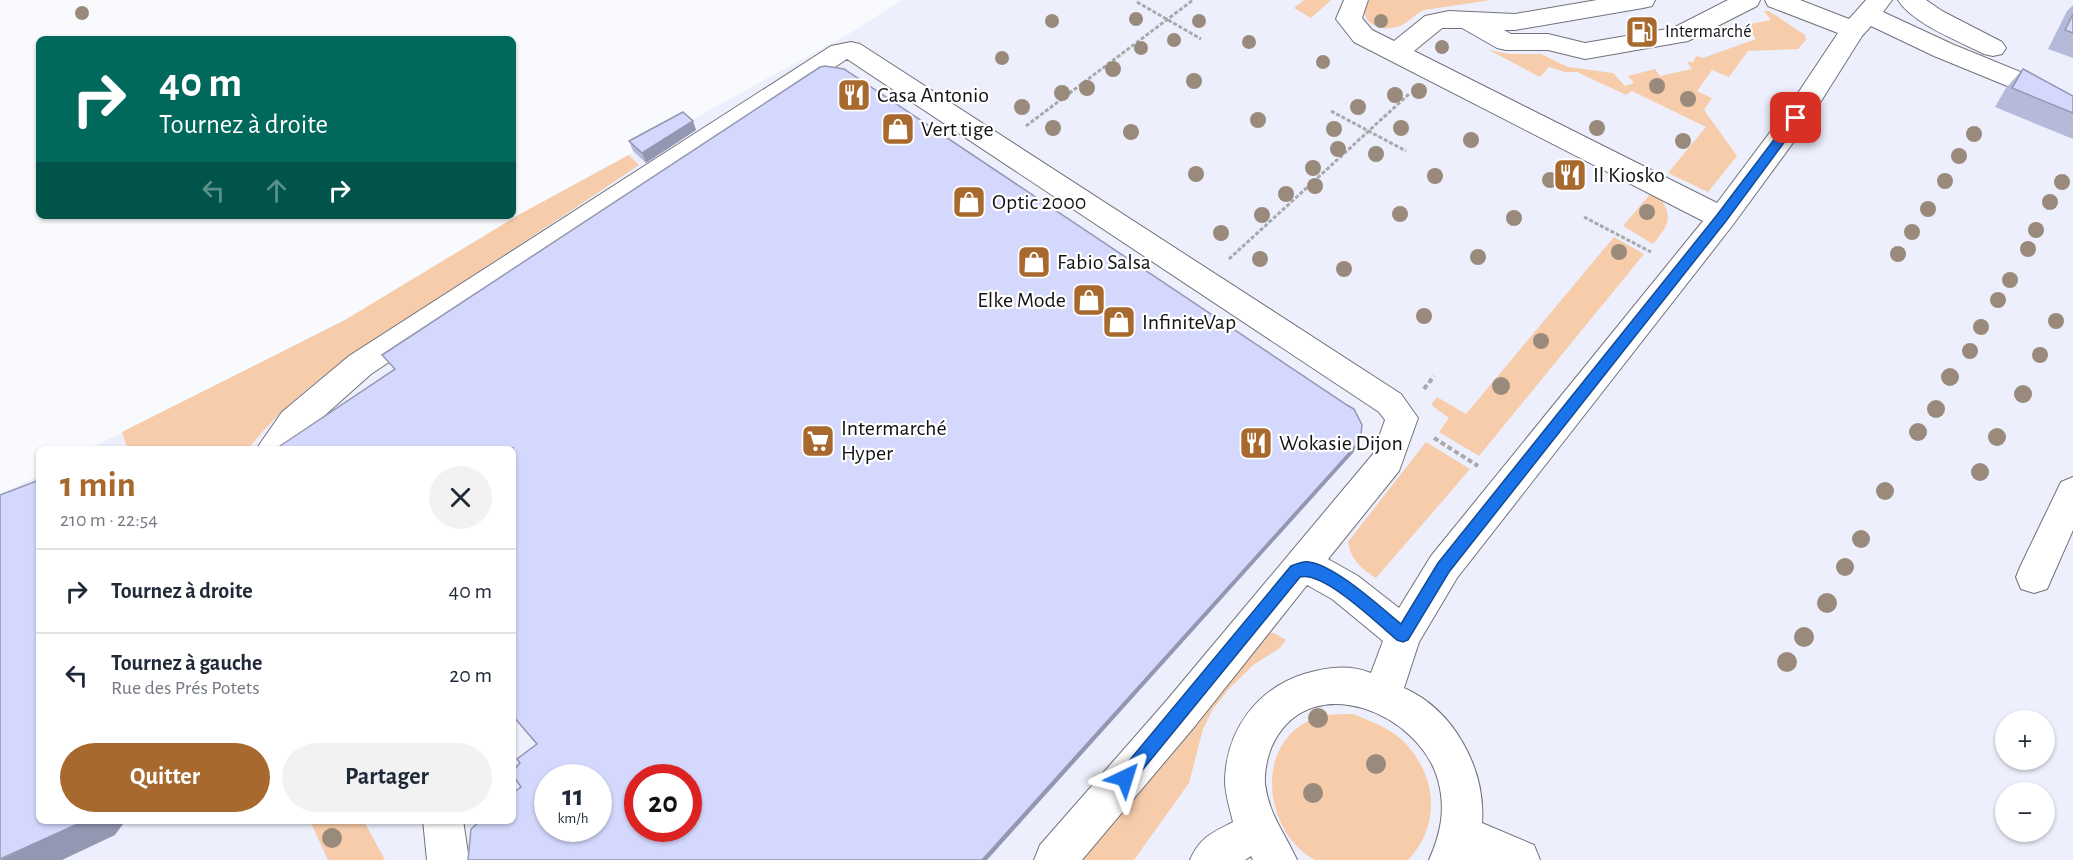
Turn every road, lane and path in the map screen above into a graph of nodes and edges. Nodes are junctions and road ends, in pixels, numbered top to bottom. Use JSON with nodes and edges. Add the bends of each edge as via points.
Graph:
{"nodes":[{"id":1,"x":1193,"y":0,"type":"edge"},
{"id":2,"x":1356,"y":0,"type":"edge"},
{"id":3,"x":1549,"y":0,"type":"edge"},
{"id":4,"x":1643,"y":0,"type":"edge"},
{"id":5,"x":1748,"y":0,"type":"edge"},
{"id":6,"x":1777,"y":0,"type":"edge"},
{"id":7,"x":1910,"y":0,"type":"edge"},
{"id":8,"x":1137,"y":2,"type":"dead end"},
{"id":9,"x":1862,"y":8,"type":"edge"},
{"id":10,"x":1167,"y":20,"type":"junction"},
{"id":11,"x":1468,"y":20,"type":"junction"},
{"id":12,"x":1201,"y":39,"type":"dead end"},
{"id":13,"x":1396,"y":53,"type":"junction"},
{"id":14,"x":1433,"y":72,"type":"junction"},
{"id":15,"x":2073,"y":87,"type":"edge"},
{"id":16,"x":2073,"y":110,"type":"edge"},
{"id":17,"x":1331,"y":111,"type":"dead end"},
{"id":18,"x":1021,"y":129,"type":"dead end"},
{"id":19,"x":1367,"y":131,"type":"junction"},
{"id":20,"x":1406,"y":151,"type":"dead end"},
{"id":21,"x":1584,"y":217,"type":"dead end"},
{"id":22,"x":1722,"y":218,"type":"junction"},
{"id":23,"x":1658,"y":255,"type":"dead end"},
{"id":24,"x":1228,"y":260,"type":"dead end"},
{"id":25,"x":276,"y":446,"type":"edge"},
{"id":26,"x":2073,"y":492,"type":"edge"},
{"id":27,"x":1296,"y":571,"type":"junction"},
{"id":28,"x":2034,"y":577,"type":"dead end"},
{"id":29,"x":1403,"y":634,"type":"junction"},
{"id":30,"x":1383,"y":695,"type":"junction"},
{"id":31,"x":444,"y":824,"type":"edge"},
{"id":32,"x":1267,"y":846,"type":"edge"},
{"id":33,"x":1455,"y":847,"type":"edge"},
{"id":34,"x":448,"y":860,"type":"edge"},
{"id":35,"x":1055,"y":860,"type":"edge"},
{"id":36,"x":1211,"y":860,"type":"edge"},
{"id":37,"x":1519,"y":860,"type":"edge"}],
"edges":[{"from":1,"to":10,"type":"path"},
{"from":2,"to":13,"type":"street","via":[[1349,19],[1363,36]]},
{"from":3,"to":11,"type":"street"},
{"from":4,"to":11,"type":"street","via":[[1515,22]]},
{"from":5,"to":11,"type":"street","via":[[1679,35],[1585,51],[1548,42],[1506,42]]},
{"from":6,"to":9,"type":"street"},
{"from":7,"to":15,"type":"street","via":[[1962,34]]},
{"from":8,"to":10,"type":"path"},
{"from":9,"to":16,"type":"street","via":[[1941,49],[2051,95]]},
{"from":9,"to":22,"type":"street","via":[[1796,118]]},
{"from":10,"to":12,"type":"path"},
{"from":10,"to":18,"type":"path"},
{"from":11,"to":13,"type":"street","via":[[1434,22]]},
{"from":13,"to":14,"type":"street"},
{"from":14,"to":19,"type":"path"},
{"from":14,"to":22,"type":"street"},
{"from":17,"to":19,"type":"path"},
{"from":19,"to":20,"type":"path"},
{"from":19,"to":24,"type":"path"},
{"from":21,"to":23,"type":"path"},
{"from":22,"to":29,"type":"street","via":[[1444,567]]},
{"from":25,"to":27,"type":"street","via":[[294,422],[360,365],[840,52],[851,50],[1390,403],[1402,418],[1387,461]]},
{"from":26,"to":28,"type":"street"},
{"from":27,"to":29,"type":"street","via":[[1308,568],[1319,572]]},
{"from":27,"to":35,"type":"street"},
{"from":29,"to":30,"type":"street"},
{"from":30,"to":32,"type":"street","via":[[1350,686],[1317,687],[1288,698],[1264,718],[1249,746],[1244,779],[1250,814]]},
{"from":30,"to":33,"type":"street","via":[[1422,721],[1450,759],[1462,804]]},
{"from":31,"to":34,"type":"street"},
{"from":32,"to":36,"type":"street","via":[[1222,850]]},
{"from":33,"to":37,"type":"street"}]}
